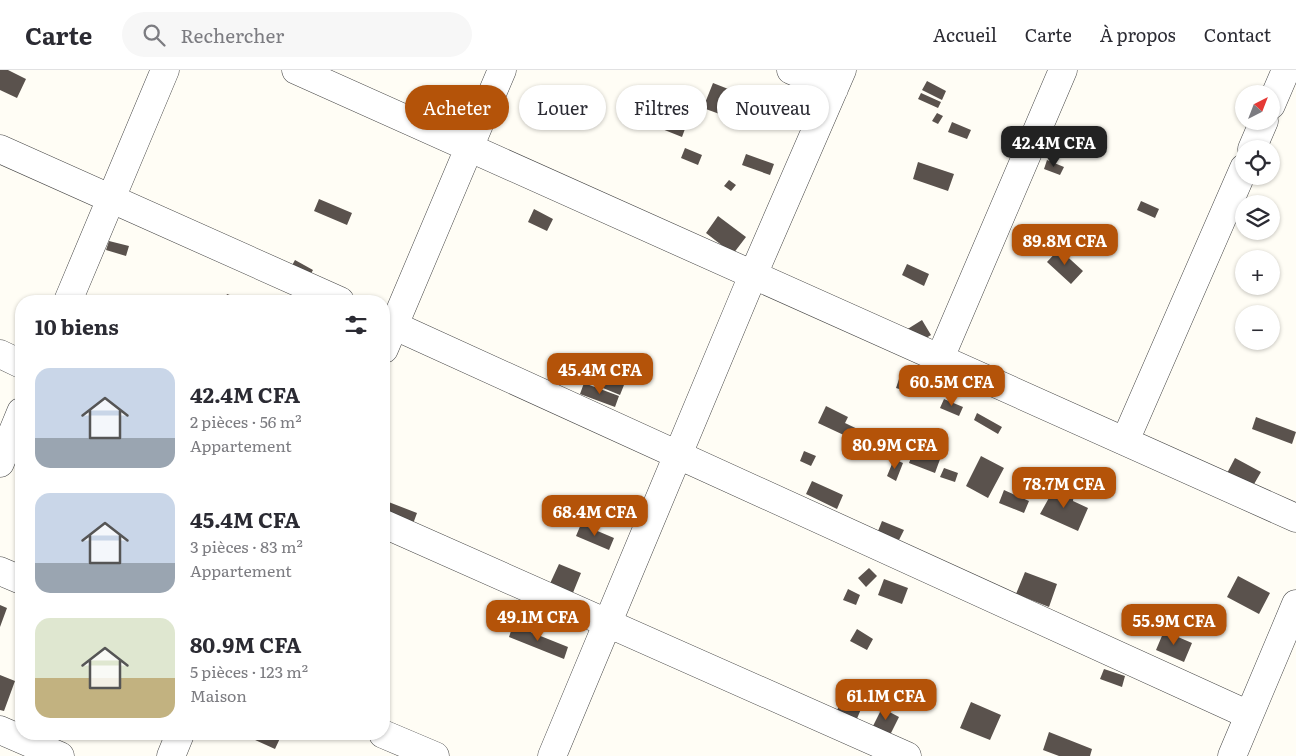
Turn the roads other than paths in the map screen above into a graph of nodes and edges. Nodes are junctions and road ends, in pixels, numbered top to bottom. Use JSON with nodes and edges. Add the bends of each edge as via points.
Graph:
{"nodes":[{"id":1,"x":165,"y":70,"type":"edge"},
{"id":2,"x":296,"y":70,"type":"edge"},
{"id":3,"x":502,"y":70,"type":"edge"},
{"id":4,"x":790,"y":70,"type":"edge"},
{"id":5,"x":1063,"y":70,"type":"edge"},
{"id":6,"x":1286,"y":70,"type":"edge"},
{"id":7,"x":1296,"y":75,"type":"edge"},
{"id":8,"x":838,"y":79,"type":"edge"},
{"id":9,"x":1280,"y":85,"type":"edge"},
{"id":10,"x":469,"y":147,"type":"junction"},
{"id":11,"x":0,"y":149,"type":"edge"},
{"id":12,"x":1237,"y":185,"type":"edge"},
{"id":13,"x":112,"y":198,"type":"junction"},
{"id":14,"x":753,"y":275,"type":"junction"},
{"id":15,"x":71,"y":295,"type":"edge"},
{"id":16,"x":327,"y":295,"type":"edge"},
{"id":17,"x":390,"y":325,"type":"edge"},
{"id":18,"x":390,"y":333,"type":"edge"},
{"id":19,"x":0,"y":354,"type":"edge"},
{"id":20,"x":940,"y":358,"type":"junction"},
{"id":21,"x":15,"y":361,"type":"edge"},
{"id":22,"x":15,"y":427,"type":"edge"},
{"id":23,"x":1124,"y":441,"type":"junction"},
{"id":24,"x":678,"y":455,"type":"junction"},
{"id":25,"x":0,"y":463,"type":"edge"},
{"id":26,"x":1296,"y":518,"type":"edge"},
{"id":27,"x":390,"y":527,"type":"edge"},
{"id":28,"x":0,"y":571,"type":"edge"},
{"id":29,"x":15,"y":577,"type":"edge"},
{"id":30,"x":1295,"y":608,"type":"edge"},
{"id":31,"x":607,"y":623,"type":"junction"},
{"id":32,"x":1249,"y":715,"type":"junction"},
{"id":33,"x":0,"y":730,"type":"edge"},
{"id":34,"x":15,"y":736,"type":"edge"},
{"id":35,"x":390,"y":737,"type":"edge"},
{"id":36,"x":23,"y":740,"type":"edge"},
{"id":37,"x":178,"y":740,"type":"edge"},
{"id":38,"x":60,"y":756,"type":"edge"},
{"id":39,"x":171,"y":756,"type":"edge"},
{"id":40,"x":436,"y":756,"type":"edge"},
{"id":41,"x":552,"y":756,"type":"edge"},
{"id":42,"x":907,"y":756,"type":"edge"},
{"id":43,"x":1232,"y":756,"type":"edge"}],
"edges":[{"from":1,"to":13,"type":"street"},
{"from":2,"to":10,"type":"street"},
{"from":3,"to":10,"type":"street"},
{"from":4,"to":8,"type":"street"},
{"from":5,"to":20,"type":"street"},
{"from":6,"to":7,"type":"street"},
{"from":6,"to":9,"type":"street"},
{"from":8,"to":14,"type":"street"},
{"from":10,"to":14,"type":"street"},
{"from":10,"to":17,"type":"street"},
{"from":11,"to":13,"type":"street"},
{"from":12,"to":23,"type":"street"},
{"from":13,"to":15,"type":"street"},
{"from":13,"to":16,"type":"street"},
{"from":14,"to":20,"type":"street"},
{"from":14,"to":24,"type":"street"},
{"from":18,"to":24,"type":"street"},
{"from":19,"to":21,"type":"street"},
{"from":20,"to":23,"type":"street"},
{"from":22,"to":25,"type":"street"},
{"from":23,"to":26,"type":"street"},
{"from":24,"to":31,"type":"street"},
{"from":24,"to":32,"type":"street"},
{"from":27,"to":31,"type":"street"},
{"from":28,"to":29,"type":"street"},
{"from":30,"to":32,"type":"street"},
{"from":31,"to":41,"type":"street"},
{"from":31,"to":42,"type":"street"},
{"from":32,"to":43,"type":"street"},
{"from":33,"to":34,"type":"street"},
{"from":35,"to":40,"type":"street"},
{"from":36,"to":38,"type":"street"},
{"from":37,"to":39,"type":"street"}]}
